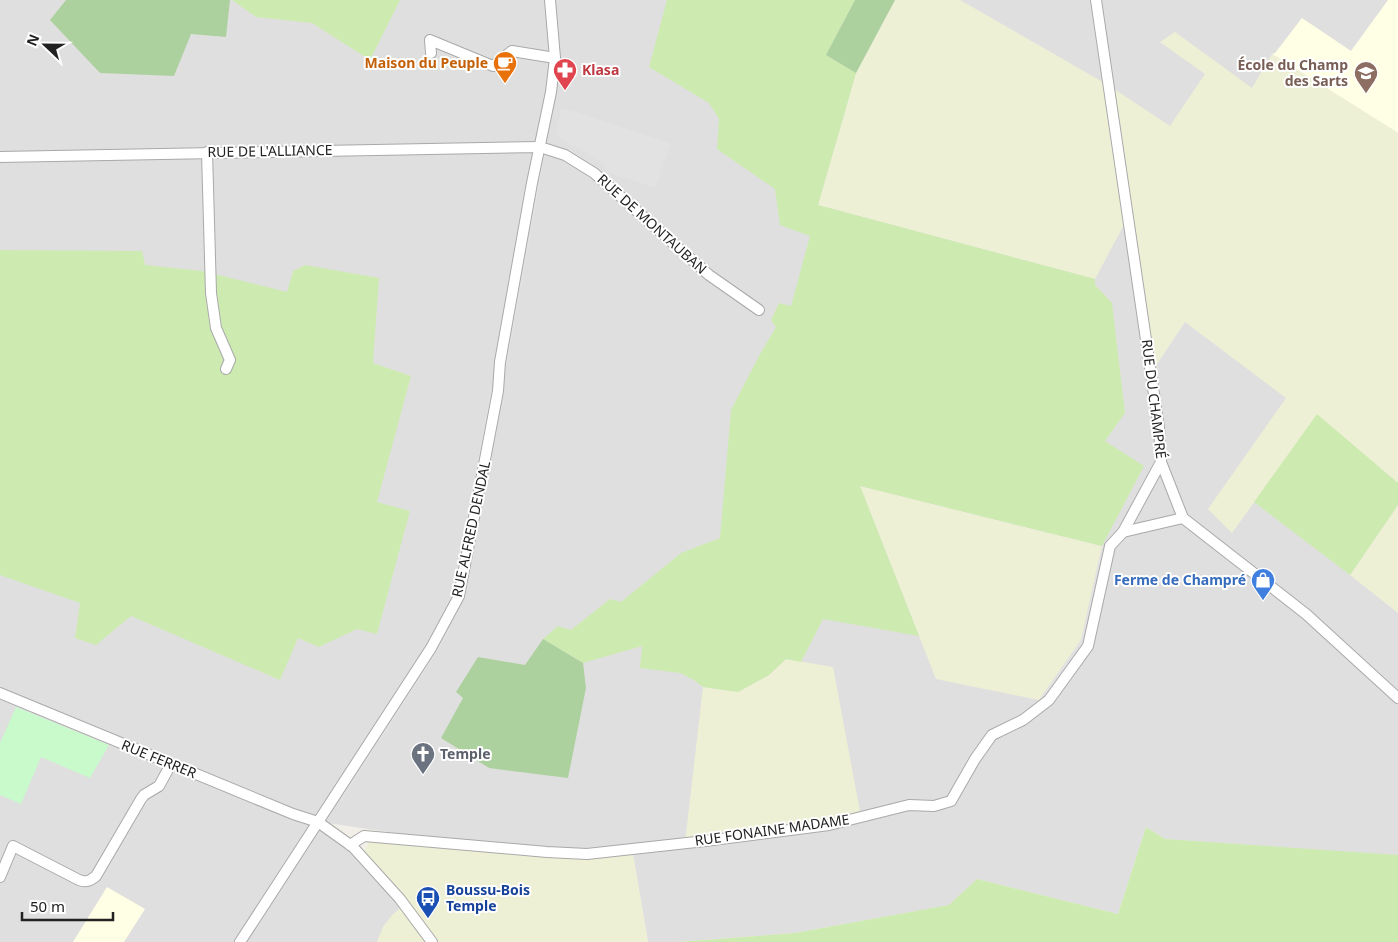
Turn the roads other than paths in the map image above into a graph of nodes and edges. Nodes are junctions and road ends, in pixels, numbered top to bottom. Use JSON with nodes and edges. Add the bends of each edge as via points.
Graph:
{"nodes":[{"id":1,"x":550,"y":0,"type":"edge"},
{"id":2,"x":1096,"y":0,"type":"edge"},
{"id":3,"x":431,"y":53,"type":"dead end"},
{"id":4,"x":554,"y":58,"type":"junction"},
{"id":5,"x":540,"y":147,"type":"junction"},
{"id":6,"x":207,"y":152,"type":"junction"},
{"id":7,"x":0,"y":157,"type":"edge"},
{"id":8,"x":759,"y":310,"type":"dead end"},
{"id":9,"x":226,"y":369,"type":"dead end"},
{"id":10,"x":1161,"y":462,"type":"junction"},
{"id":11,"x":1184,"y":518,"type":"junction"},
{"id":12,"x":1123,"y":532,"type":"junction"},
{"id":13,"x":0,"y":694,"type":"edge"},
{"id":14,"x":1398,"y":698,"type":"edge"},
{"id":15,"x":171,"y":764,"type":"junction"},
{"id":16,"x":318,"y":822,"type":"junction"},
{"id":17,"x":350,"y":845,"type":"junction"},
{"id":18,"x":0,"y":877,"type":"edge"},
{"id":19,"x":240,"y":942,"type":"edge"},
{"id":20,"x":432,"y":942,"type":"edge"}],
"edges":[{"from":1,"to":4,"type":"street","name":"RUE ALFRED DENDAL"},
{"from":2,"to":10,"type":"street","name":"RUE DU CHAMPRÉ","via":[[1159,428]]},
{"from":3,"to":4,"type":"street","via":[[430,40],[493,66],[512,51]]},
{"from":4,"to":5,"type":"street","name":"RUE ALFRED DENDAL"},
{"from":5,"to":6,"type":"street","name":"RUE DE L'ALLIANCE"},
{"from":5,"to":8,"type":"street","name":"RUE DE MONTAUBAN","via":[[565,155],[594,173],[709,275]]},
{"from":5,"to":16,"type":"street","name":"RUE ALFRED DENDAL","via":[[459,596],[435,642]]},
{"from":6,"to":7,"type":"street","name":"RUE DE L'ALLIANCE"},
{"from":6,"to":9,"type":"street","via":[[212,293],[216,328],[230,360]]},
{"from":10,"to":11,"type":"street","name":"RUE DU CHAMPRÉ"},
{"from":10,"to":12,"type":"street","name":"RUE FONAINE MADAME"},
{"from":11,"to":12,"type":"street"},
{"from":11,"to":14,"type":"street","name":"RUE DU CHAMPRÉ","via":[[1306,614]]},
{"from":12,"to":17,"type":"street","name":"RUE FONAINE MADAME","via":[[1110,546],[1088,646],[1049,700],[1023,720],[992,735],[951,801],[934,806],[910,805],[830,825],[587,854],[364,836]]},
{"from":13,"to":15,"type":"street","name":"RUE FERRER"},
{"from":15,"to":16,"type":"street","name":"RUE FERRER"},
{"from":15,"to":18,"type":"street","via":[[159,786],[141,799],[92,879],[87,882],[79,880],[13,846]]},
{"from":16,"to":17,"type":"street","name":"RUE FERRER"},
{"from":16,"to":19,"type":"street","name":"RUE ALFRED DENDAL"},
{"from":17,"to":20,"type":"street","name":"RUE FERRER","via":[[400,900]]}]}
